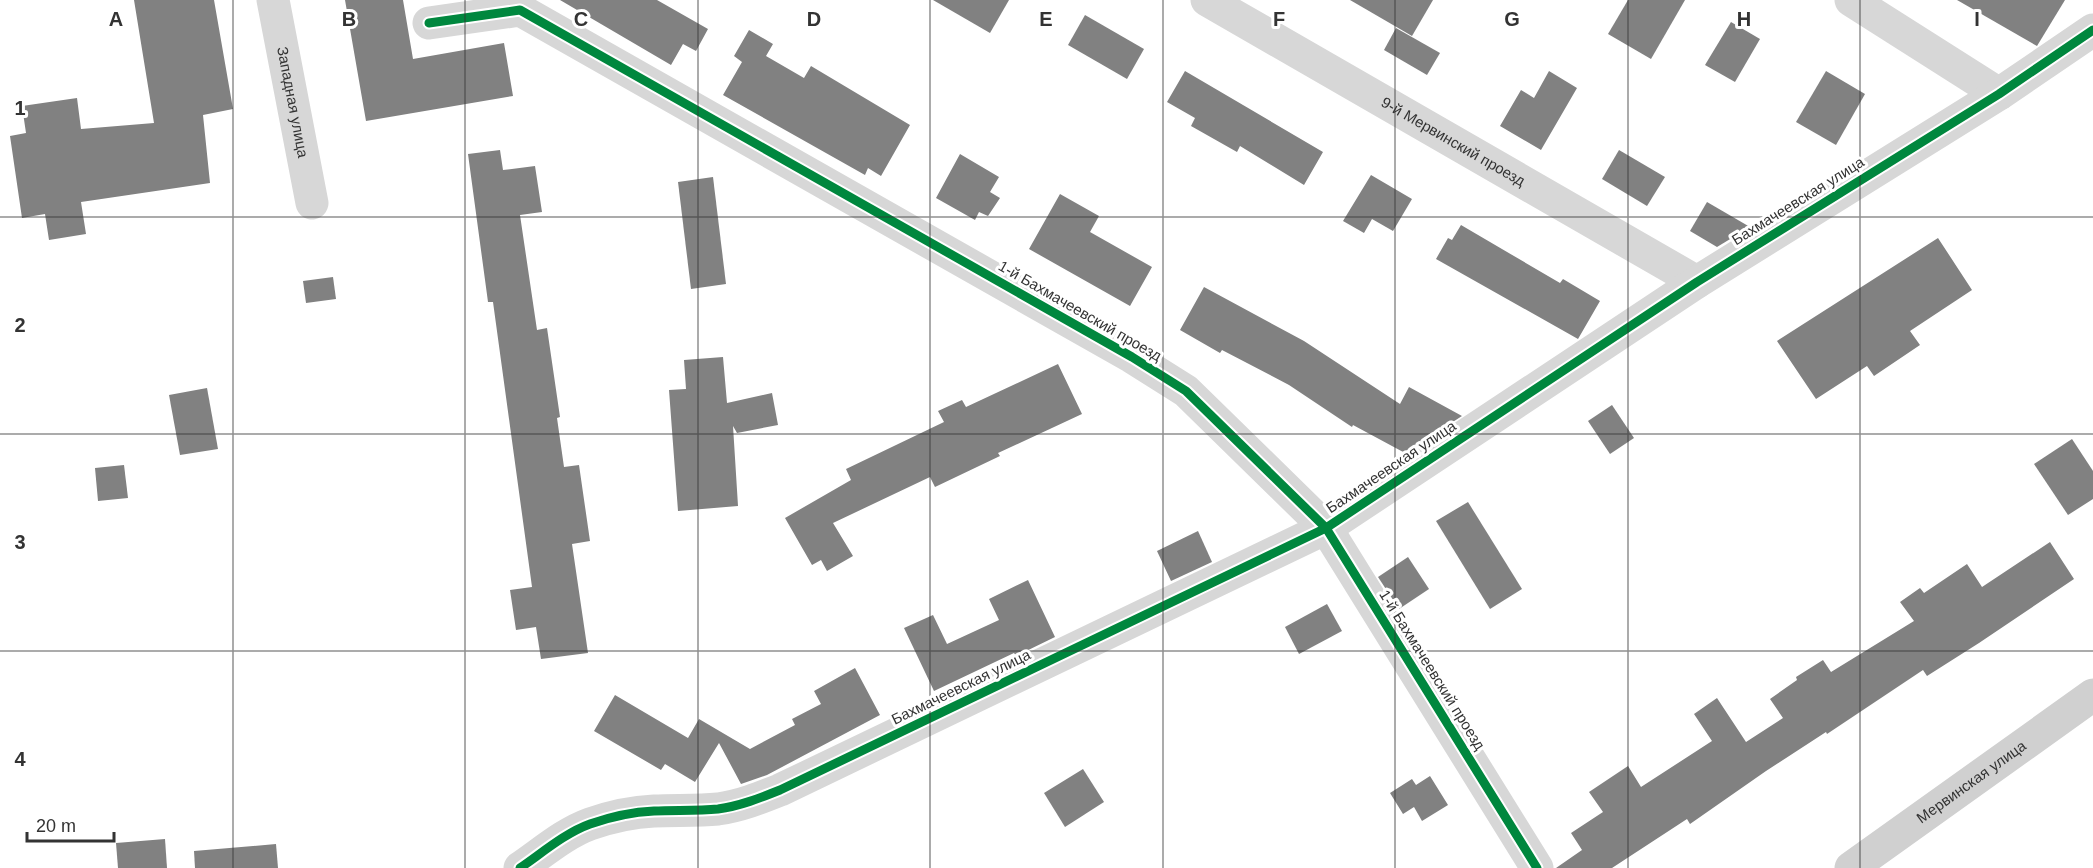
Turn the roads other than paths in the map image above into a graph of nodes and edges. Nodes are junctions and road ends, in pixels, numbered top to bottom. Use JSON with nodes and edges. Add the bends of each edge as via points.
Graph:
{"nodes":[{"id":1,"x":273,"y":0,"type":"edge"},
{"id":2,"x":1208,"y":0,"type":"edge"},
{"id":3,"x":1851,"y":0,"type":"edge"},
{"id":4,"x":429,"y":23,"type":"dead end"},
{"id":5,"x":2093,"y":30,"type":"edge"},
{"id":6,"x":2000,"y":94,"type":"junction"},
{"id":7,"x":312,"y":203,"type":"dead end"},
{"id":8,"x":1697,"y":282,"type":"junction"},
{"id":9,"x":1326,"y":528,"type":"junction"},
{"id":10,"x":2093,"y":695,"type":"edge"},
{"id":11,"x":520,"y":868,"type":"edge"},
{"id":12,"x":1537,"y":868,"type":"edge"},
{"id":13,"x":1851,"y":868,"type":"edge"}],
"edges":[{"from":1,"to":7,"type":"street","name":"Западная улица"},
{"from":2,"to":8,"type":"street","name":"9-й Мервинский проезд"},
{"from":3,"to":6,"type":"street"},
{"from":4,"to":9,"type":"street","name":"1-й Бахмачеевский проезд","via":[[520,10],[1186,391]]},
{"from":5,"to":6,"type":"street","name":"Бахмачеевская улица"},
{"from":6,"to":8,"type":"street","name":"Бахмачеевская улица"},
{"from":8,"to":9,"type":"street","name":"Бахмачеевская улица"},
{"from":9,"to":11,"type":"street","name":"Бахмачеевская улица","via":[[780,790],[721,808],[615,816],[560,840]]},
{"from":9,"to":12,"type":"street","name":"1-й Бахмачеевский проезд"},
{"from":10,"to":13,"type":"street","name":"Мервинская улица"}]}
